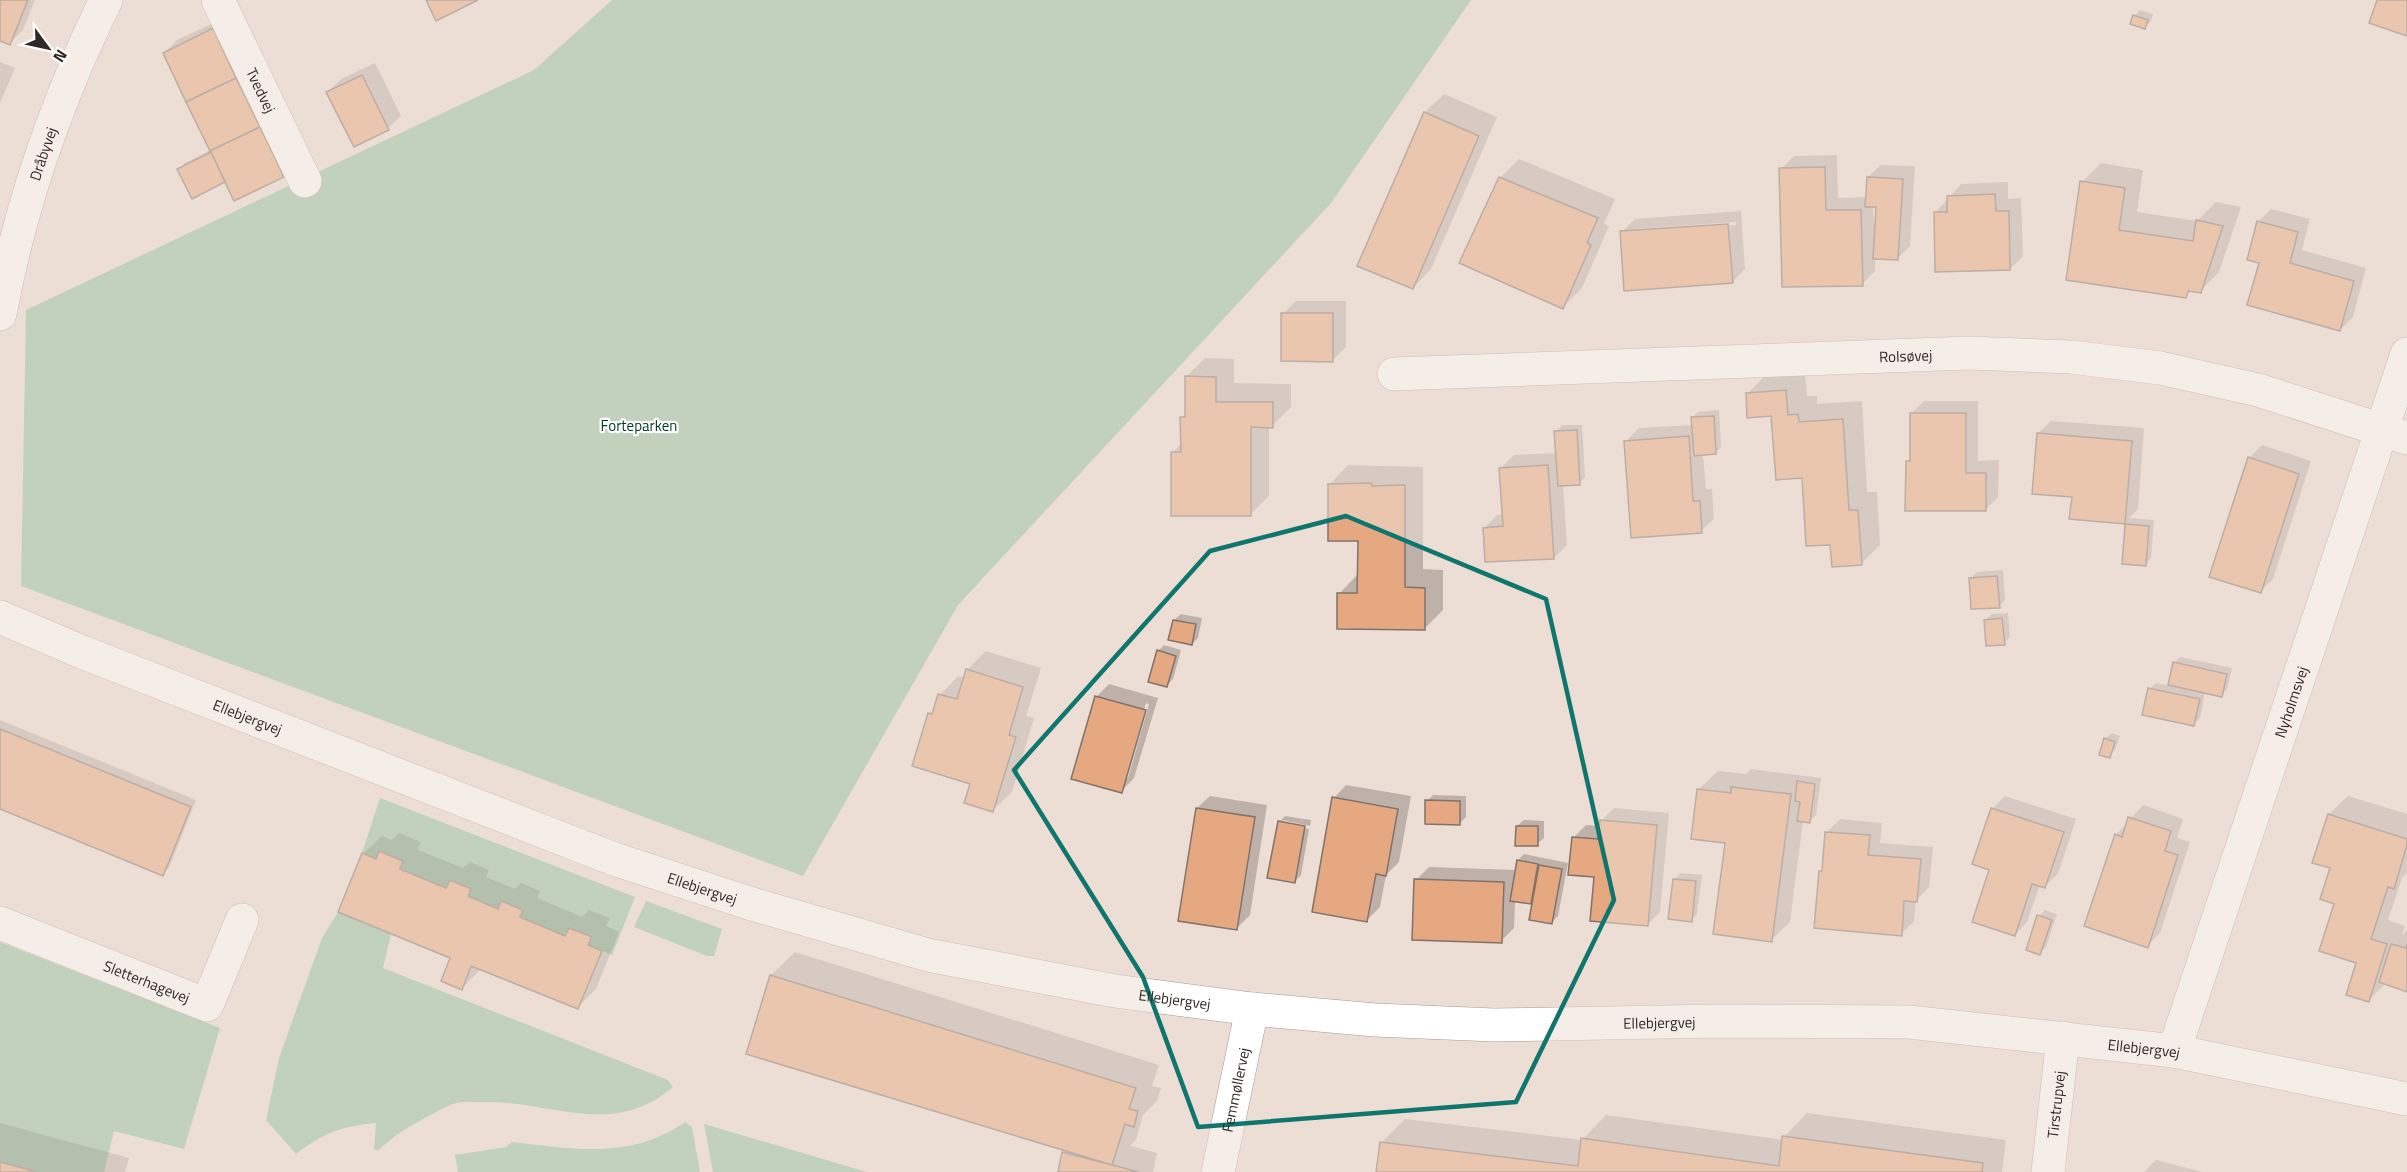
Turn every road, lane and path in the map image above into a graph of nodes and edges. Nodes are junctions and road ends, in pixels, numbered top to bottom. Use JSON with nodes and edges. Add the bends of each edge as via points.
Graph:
{"nodes":[{"id":1,"x":106,"y":0,"type":"edge"},
{"id":2,"x":218,"y":0,"type":"edge"},
{"id":3,"x":305,"y":181,"type":"dead end"},
{"id":4,"x":0,"y":314,"type":"edge"},
{"id":5,"x":2407,"y":354,"type":"edge"},
{"id":6,"x":1394,"y":374,"type":"dead end"},
{"id":7,"x":2394,"y":434,"type":"edge"},
{"id":8,"x":0,"y":617,"type":"edge"},
{"id":9,"x":242,"y":920,"type":"dead end"},
{"id":10,"x":0,"y":923,"type":"edge"},
{"id":11,"x":1252,"y":1009,"type":"junction"},
{"id":12,"x":2063,"y":1038,"type":"junction"},
{"id":13,"x":2174,"y":1051,"type":"junction"},
{"id":14,"x":2407,"y":1098,"type":"edge"},
{"id":15,"x":1218,"y":1172,"type":"edge"},
{"id":16,"x":2048,"y":1172,"type":"edge"}],
"edges":[{"from":1,"to":4,"type":"street","name":"Dråbyvej","via":[[43,151]]},
{"from":2,"to":3,"type":"street","name":"Tvedvej"},
{"from":5,"to":7,"type":"street","name":"Nyholmsvej"},
{"from":6,"to":7,"type":"street","name":"Rolsøvej","via":[[1969,353],[2071,357],[2160,368],[2258,390]]},
{"from":7,"to":13,"type":"street","name":"Nyholmsvej"},
{"from":8,"to":11,"type":"street","name":"Ellebjergvej","via":[[614,859],[752,904],[928,955],[1114,991]]},
{"from":9,"to":10,"type":"street","name":"Sletterhagevej","via":[[207,1005]]},
{"from":11,"to":12,"type":"street","name":"Ellebjergvej","via":[[1375,1020],[1494,1024],[1909,1022]]},
{"from":11,"to":15,"type":"street","name":"Femmøllervej"},
{"from":12,"to":13,"type":"street","name":"Ellebjergvej"},
{"from":12,"to":16,"type":"street","name":"Tirstrupvej"},
{"from":13,"to":14,"type":"street","name":"Ellebjergvej"}]}
